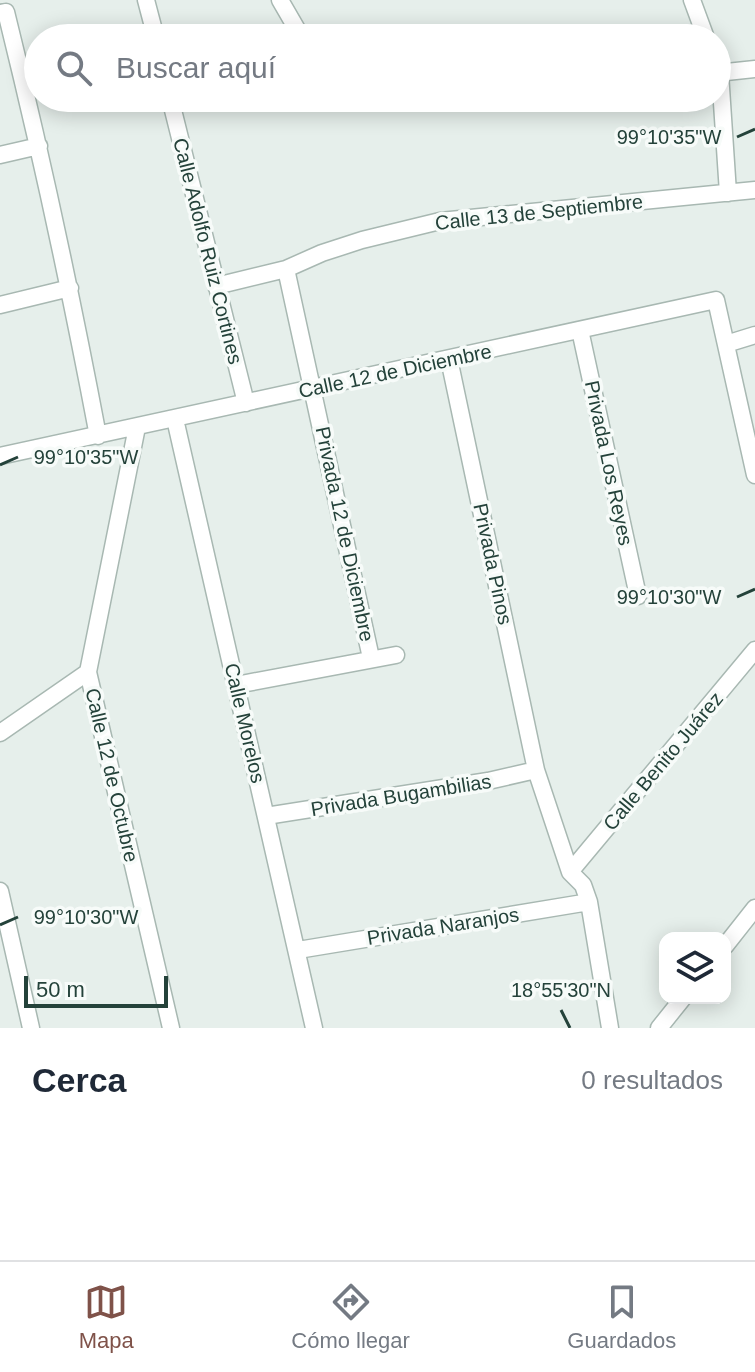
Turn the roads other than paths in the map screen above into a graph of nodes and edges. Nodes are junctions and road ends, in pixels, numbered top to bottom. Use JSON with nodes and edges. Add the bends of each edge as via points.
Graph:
{"nodes":[{"id":1,"x":146,"y":0,"type":"edge"},
{"id":2,"x":280,"y":0,"type":"edge"},
{"id":3,"x":692,"y":0,"type":"edge"},
{"id":4,"x":3,"y":13,"type":"edge"},
{"id":5,"x":152,"y":24,"type":"edge"},
{"id":6,"x":294,"y":24,"type":"edge"},
{"id":7,"x":701,"y":24,"type":"edge"},
{"id":8,"x":755,"y":69,"type":"edge"},
{"id":9,"x":731,"y":70,"type":"edge"},
{"id":10,"x":24,"y":91,"type":"edge"},
{"id":11,"x":30,"y":112,"type":"edge"},
{"id":12,"x":173,"y":112,"type":"edge"},
{"id":13,"x":721,"y":112,"type":"edge"},
{"id":14,"x":39,"y":146,"type":"junction"},
{"id":15,"x":0,"y":155,"type":"edge"},
{"id":16,"x":755,"y":190,"type":"edge"},
{"id":17,"x":728,"y":193,"type":"junction"},
{"id":18,"x":286,"y":269,"type":"junction"},
{"id":19,"x":216,"y":286,"type":"junction"},
{"id":20,"x":70,"y":288,"type":"junction"},
{"id":21,"x":0,"y":305,"type":"edge"},
{"id":22,"x":580,"y":330,"type":"junction"},
{"id":23,"x":755,"y":335,"type":"edge"},
{"id":24,"x":726,"y":344,"type":"junction"},
{"id":25,"x":449,"y":359,"type":"junction"},
{"id":26,"x":314,"y":389,"type":"junction"},
{"id":27,"x":246,"y":403,"type":"junction"},
{"id":28,"x":175,"y":419,"type":"junction"},
{"id":29,"x":137,"y":427,"type":"junction"},
{"id":30,"x":98,"y":436,"type":"junction"},
{"id":31,"x":0,"y":456,"type":"edge"},
{"id":32,"x":754,"y":472,"type":"edge"},
{"id":33,"x":638,"y":596,"type":"dead end"},
{"id":34,"x":755,"y":650,"type":"edge"},
{"id":35,"x":396,"y":655,"type":"dead end"},
{"id":36,"x":371,"y":658,"type":"junction"},
{"id":37,"x":88,"y":672,"type":"junction"},
{"id":38,"x":236,"y":685,"type":"junction"},
{"id":39,"x":0,"y":733,"type":"edge"},
{"id":40,"x":536,"y":770,"type":"junction"},
{"id":41,"x":266,"y":816,"type":"junction"},
{"id":42,"x":570,"y":872,"type":"junction"},
{"id":43,"x":0,"y":891,"type":"edge"},
{"id":44,"x":589,"y":902,"type":"junction"},
{"id":45,"x":755,"y":908,"type":"edge"},
{"id":46,"x":731,"y":938,"type":"edge"},
{"id":47,"x":298,"y":950,"type":"junction"},
{"id":48,"x":678,"y":1004,"type":"edge"},
{"id":49,"x":31,"y":1028,"type":"edge"},
{"id":50,"x":171,"y":1028,"type":"edge"},
{"id":51,"x":314,"y":1028,"type":"edge"},
{"id":52,"x":610,"y":1028,"type":"edge"},
{"id":53,"x":659,"y":1028,"type":"edge"}],
"edges":[{"from":1,"to":5,"type":"street"},
{"from":2,"to":6,"type":"street"},
{"from":3,"to":7,"type":"street"},
{"from":4,"to":10,"type":"street"},
{"from":8,"to":9,"type":"street"},
{"from":11,"to":14,"type":"street"},
{"from":12,"to":19,"type":"street","name":"Calle Adolfo Ruiz Cortines"},
{"from":13,"to":17,"type":"street"},
{"from":14,"to":15,"type":"street"},
{"from":14,"to":20,"type":"street"},
{"from":16,"to":17,"type":"street","name":"Calle 13 de Septiembre"},
{"from":17,"to":18,"type":"street","name":"Calle 13 de Septiembre","via":[[440,221],[348,244]]},
{"from":18,"to":19,"type":"street","name":"Calle 13 de Septiembre"},
{"from":18,"to":26,"type":"street","name":"Privada 12 de Diciembre"},
{"from":19,"to":27,"type":"street","name":"Calle Adolfo Ruiz Cortines"},
{"from":20,"to":21,"type":"street"},
{"from":20,"to":30,"type":"street"},
{"from":22,"to":24,"type":"street","name":"Calle 12 de Diciembre","via":[[716,300]]},
{"from":22,"to":25,"type":"street","name":"Calle 12 de Diciembre"},
{"from":22,"to":33,"type":"street","name":"Privada Los Reyes"},
{"from":23,"to":24,"type":"street"},
{"from":24,"to":32,"type":"street"},
{"from":25,"to":26,"type":"street","name":"Calle 12 de Diciembre"},
{"from":25,"to":40,"type":"street","name":"Privada Pinos"},
{"from":26,"to":27,"type":"street","name":"Calle 12 de Diciembre"},
{"from":26,"to":36,"type":"street","name":"Privada 12 de Diciembre"},
{"from":27,"to":28,"type":"street","name":"Calle 12 de Diciembre"},
{"from":28,"to":29,"type":"street","name":"Calle 12 de Diciembre"},
{"from":28,"to":38,"type":"street","name":"Calle Morelos"},
{"from":29,"to":30,"type":"street","name":"Calle 12 de Diciembre"},
{"from":29,"to":37,"type":"street","name":"Calle 12 de Octubre"},
{"from":30,"to":31,"type":"street","name":"Calle 12 de Diciembre"},
{"from":34,"to":42,"type":"street","name":"Calle Benito Juárez"},
{"from":35,"to":36,"type":"street","name":"Privada 12 de Diciembre"},
{"from":36,"to":38,"type":"street","name":"Privada 12 de Diciembre"},
{"from":37,"to":39,"type":"street"},
{"from":37,"to":50,"type":"street","name":"Calle 12 de Octubre"},
{"from":38,"to":41,"type":"street","name":"Calle Morelos"},
{"from":40,"to":41,"type":"street","name":"Privada Bugambilias"},
{"from":40,"to":42,"type":"street","name":"Privada Pinos"},
{"from":41,"to":47,"type":"street","name":"Calle Morelos"},
{"from":42,"to":44,"type":"street","name":"Privada Pinos","via":[[583,885]]},
{"from":43,"to":49,"type":"street"},
{"from":44,"to":47,"type":"street","name":"Privada Naranjos"},
{"from":44,"to":52,"type":"street"},
{"from":45,"to":46,"type":"street"},
{"from":47,"to":51,"type":"street","name":"Calle Morelos"},
{"from":48,"to":53,"type":"street"}]}
